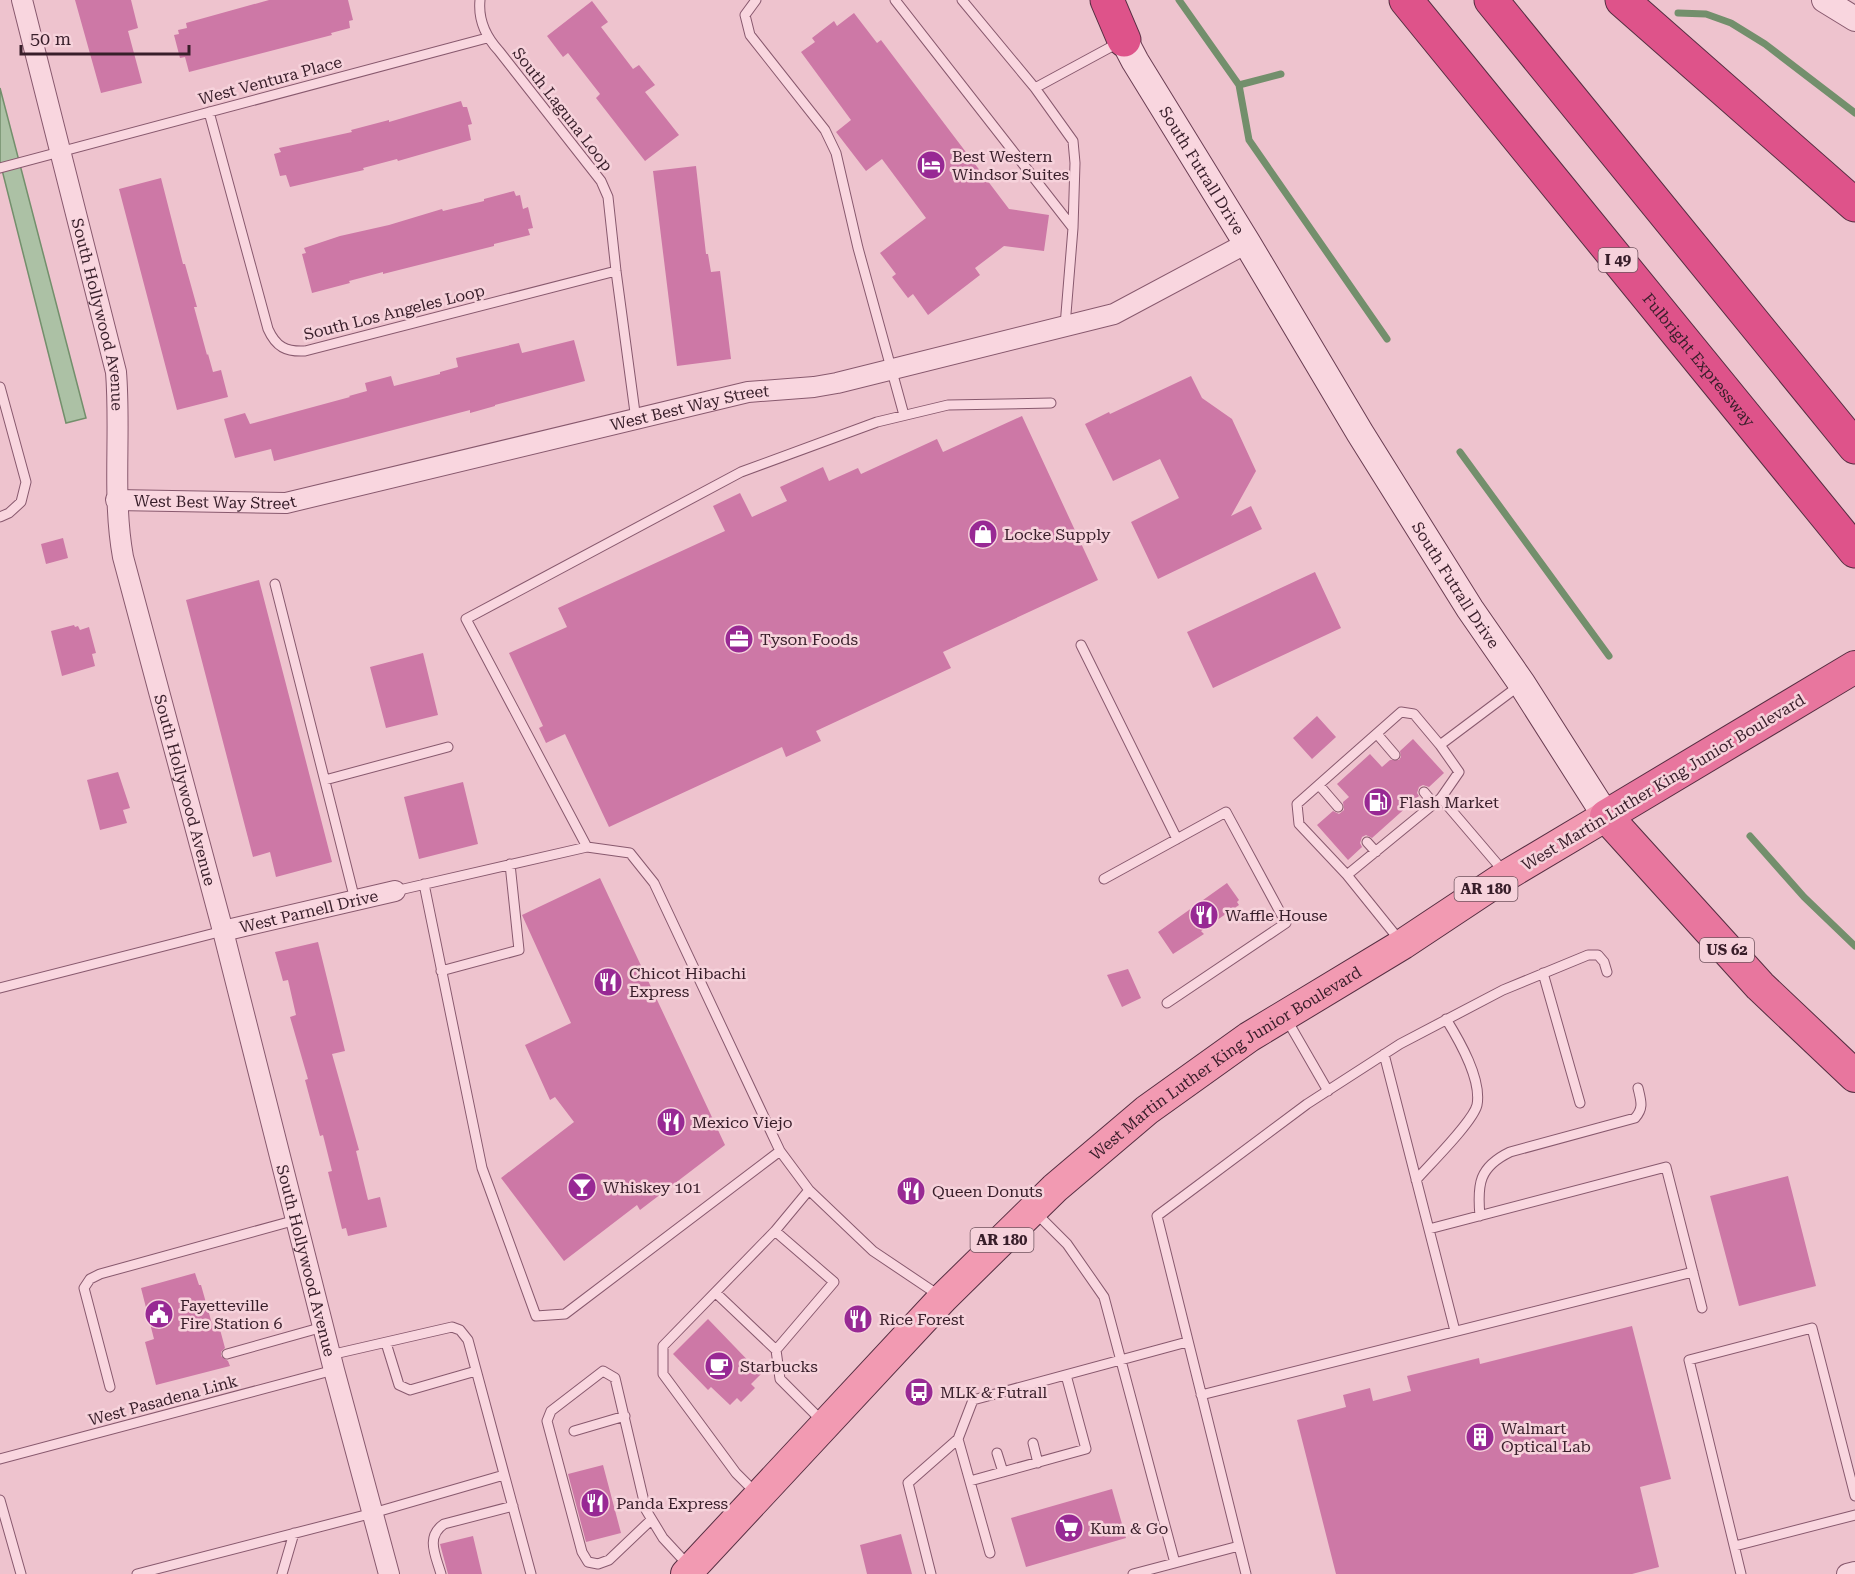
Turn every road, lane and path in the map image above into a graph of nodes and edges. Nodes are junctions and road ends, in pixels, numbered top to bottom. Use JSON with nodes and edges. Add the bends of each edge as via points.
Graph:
{"nodes":[{"id":1,"x":22,"y":0,"type":"edge"},
{"id":2,"x":480,"y":0,"type":"edge"},
{"id":3,"x":756,"y":0,"type":"edge"},
{"id":4,"x":895,"y":0,"type":"edge"},
{"id":5,"x":962,"y":0,"type":"edge"},
{"id":6,"x":1107,"y":0,"type":"edge"},
{"id":7,"x":1406,"y":0,"type":"edge"},
{"id":8,"x":1491,"y":0,"type":"edge"},
{"id":9,"x":1622,"y":0,"type":"edge"},
{"id":10,"x":1824,"y":0,"type":"edge"},
{"id":11,"x":1855,"y":19,"type":"edge"},
{"id":12,"x":487,"y":38,"type":"junction"},
{"id":13,"x":1124,"y":40,"type":"junction"},
{"id":14,"x":1035,"y":88,"type":"junction"},
{"id":15,"x":209,"y":112,"type":"junction"},
{"id":16,"x":61,"y":152,"type":"junction"},
{"id":17,"x":0,"y":168,"type":"edge"},
{"id":18,"x":1855,"y":205,"type":"edge"},
{"id":19,"x":1073,"y":228,"type":"junction"},
{"id":20,"x":1247,"y":243,"type":"junction"},
{"id":21,"x":616,"y":271,"type":"junction"},
{"id":22,"x":1065,"y":327,"type":"junction"},
{"id":23,"x":891,"y":370,"type":"junction"},
{"id":24,"x":0,"y":387,"type":"edge"},
{"id":25,"x":1051,"y":403,"type":"dead end"},
{"id":26,"x":904,"y":416,"type":"junction"},
{"id":27,"x":636,"y":420,"type":"junction"},
{"id":28,"x":1855,"y":447,"type":"edge"},
{"id":29,"x":116,"y":500,"type":"junction"},
{"id":30,"x":0,"y":517,"type":"edge"},
{"id":31,"x":1855,"y":551,"type":"edge"},
{"id":32,"x":275,"y":584,"type":"dead end"},
{"id":33,"x":1081,"y":645,"type":"dead end"},
{"id":34,"x":1855,"y":667,"type":"edge"},
{"id":35,"x":1522,"y":684,"type":"junction"},
{"id":36,"x":1377,"y":734,"type":"junction"},
{"id":37,"x":1440,"y":745,"type":"junction"},
{"id":38,"x":448,"y":747,"type":"dead end"},
{"id":39,"x":1395,"y":755,"type":"dead end"},
{"id":40,"x":325,"y":780,"type":"junction"},
{"id":41,"x":1319,"y":785,"type":"junction"},
{"id":42,"x":1424,"y":792,"type":"dead end"},
{"id":43,"x":1437,"y":801,"type":"junction"},
{"id":44,"x":1338,"y":807,"type":"dead end"},
{"id":45,"x":1606,"y":816,"type":"junction"},
{"id":46,"x":1177,"y":839,"type":"junction"},
{"id":47,"x":1368,"y":842,"type":"dead end"},
{"id":48,"x":587,"y":847,"type":"junction"},
{"id":49,"x":1376,"y":852,"type":"junction"},
{"id":50,"x":510,"y":864,"type":"junction"},
{"id":51,"x":1347,"y":875,"type":"junction"},
{"id":52,"x":1507,"y":875,"type":"junction"},
{"id":53,"x":1104,"y":879,"type":"dead end"},
{"id":54,"x":424,"y":884,"type":"junction"},
{"id":55,"x":395,"y":891,"type":"joint"},
{"id":56,"x":355,"y":900,"type":"junction"},
{"id":57,"x":223,"y":931,"type":"junction"},
{"id":58,"x":1403,"y":944,"type":"junction"},
{"id":59,"x":441,"y":971,"type":"junction"},
{"id":60,"x":1607,"y":972,"type":"dead end"},
{"id":61,"x":1544,"y":973,"type":"junction"},
{"id":62,"x":0,"y":988,"type":"edge"},
{"id":63,"x":1167,"y":1003,"type":"dead end"},
{"id":64,"x":1284,"y":1016,"type":"junction"},
{"id":65,"x":1446,"y":1019,"type":"junction"},
{"id":66,"x":1384,"y":1054,"type":"junction"},
{"id":67,"x":1855,"y":1076,"type":"edge"},
{"id":68,"x":1638,"y":1088,"type":"dead end"},
{"id":69,"x":1328,"y":1091,"type":"junction"},
{"id":70,"x":1580,"y":1103,"type":"dead end"},
{"id":71,"x":780,"y":1151,"type":"junction"},
{"id":72,"x":1416,"y":1180,"type":"junction"},
{"id":73,"x":809,"y":1190,"type":"junction"},
{"id":74,"x":1032,"y":1210,"type":"junction"},
{"id":75,"x":1480,"y":1216,"type":"junction"},
{"id":76,"x":296,"y":1220,"type":"junction"},
{"id":77,"x":1429,"y":1229,"type":"junction"},
{"id":78,"x":775,"y":1231,"type":"junction"},
{"id":79,"x":1694,"y":1272,"type":"junction"},
{"id":80,"x":716,"y":1293,"type":"junction"},
{"id":81,"x":943,"y":1298,"type":"junction"},
{"id":82,"x":1702,"y":1308,"type":"dead end"},
{"id":83,"x":323,"y":1327,"type":"junction"},
{"id":84,"x":1455,"y":1331,"type":"junction"},
{"id":85,"x":386,"y":1342,"type":"junction"},
{"id":86,"x":1187,"y":1342,"type":"junction"},
{"id":87,"x":776,"y":1350,"type":"junction"},
{"id":88,"x":226,"y":1354,"type":"dead end"},
{"id":89,"x":1122,"y":1360,"type":"junction"},
{"id":90,"x":332,"y":1363,"type":"junction"},
{"id":91,"x":476,"y":1371,"type":"junction"},
{"id":92,"x":1066,"y":1375,"type":"junction"},
{"id":93,"x":110,"y":1387,"type":"dead end"},
{"id":94,"x":1201,"y":1395,"type":"junction"},
{"id":95,"x":625,"y":1416,"type":"junction"},
{"id":96,"x":825,"y":1425,"type":"junction"},
{"id":97,"x":574,"y":1431,"type":"dead end"},
{"id":98,"x":958,"y":1439,"type":"junction"},
{"id":99,"x":1033,"y":1443,"type":"dead end"},
{"id":100,"x":997,"y":1453,"type":"dead end"},
{"id":101,"x":0,"y":1459,"type":"edge"},
{"id":102,"x":1038,"y":1463,"type":"junction"},
{"id":103,"x":1003,"y":1472,"type":"junction"},
{"id":104,"x":504,"y":1475,"type":"junction"},
{"id":105,"x":970,"y":1482,"type":"junction"},
{"id":106,"x":759,"y":1496,"type":"junction"},
{"id":107,"x":1855,"y":1496,"type":"edge"},
{"id":108,"x":0,"y":1500,"type":"edge"},
{"id":109,"x":513,"y":1506,"type":"junction"},
{"id":110,"x":373,"y":1513,"type":"junction"},
{"id":111,"x":1855,"y":1515,"type":"edge"},
{"id":112,"x":651,"y":1520,"type":"junction"},
{"id":113,"x":294,"y":1533,"type":"junction"},
{"id":114,"x":1239,"y":1546,"type":"junction"},
{"id":115,"x":1735,"y":1546,"type":"junction"},
{"id":116,"x":990,"y":1553,"type":"dead end"},
{"id":117,"x":1175,"y":1563,"type":"junction"},
{"id":118,"x":689,"y":1571,"type":"edge"},
{"id":119,"x":1855,"y":1572,"type":"edge"},
{"id":120,"x":21,"y":1574,"type":"edge"},
{"id":121,"x":137,"y":1574,"type":"edge"},
{"id":122,"x":282,"y":1574,"type":"edge"},
{"id":123,"x":389,"y":1574,"type":"edge"},
{"id":124,"x":441,"y":1574,"type":"edge"},
{"id":125,"x":531,"y":1574,"type":"edge"},
{"id":126,"x":931,"y":1574,"type":"edge"},
{"id":127,"x":1133,"y":1574,"type":"edge"},
{"id":128,"x":1246,"y":1574,"type":"edge"},
{"id":129,"x":1742,"y":1574,"type":"edge"},
{"id":130,"x":1846,"y":1574,"type":"edge"}],
"edges":[{"from":1,"to":16,"type":"street","name":"South Hollywood Avenue"},
{"from":2,"to":12,"type":"lane","name":"South Laguna Loop"},
{"from":3,"to":23,"type":"lane","via":[[745,15],[750,35],[825,130],[836,153]]},
{"from":4,"to":19,"type":"lane"},
{"from":5,"to":14,"type":"lane"},
{"from":6,"to":13,"type":"highway"},
{"from":7,"to":31,"type":"highway","name":"Fulbright Expressway","number":"I 49"},
{"from":8,"to":28,"type":"highway"},
{"from":9,"to":18,"type":"highway"},
{"from":10,"to":11,"type":"street"},
{"from":12,"to":15,"type":"lane","name":"West Ventura Place"},
{"from":12,"to":21,"type":"lane","name":"South Laguna Loop","via":[[601,181],[608,197]]},
{"from":13,"to":14,"type":"lane"},
{"from":13,"to":20,"type":"main road","name":"South Futrall Drive"},
{"from":14,"to":19,"type":"lane","via":[[1073,141]]},
{"from":15,"to":16,"type":"lane","name":"West Ventura Place"},
{"from":15,"to":21,"type":"lane","name":"South Los Angeles Loop","via":[[268,329],[280,347],[291,352]]},
{"from":16,"to":17,"type":"lane","name":"West Ventura Place"},
{"from":16,"to":29,"type":"street","name":"South Hollywood Avenue","via":[[116,372]]},
{"from":19,"to":22,"type":"lane"},
{"from":20,"to":22,"type":"street","name":"West Best Way Street","via":[[1114,314]]},
{"from":20,"to":35,"type":"main road","name":"South Futrall Drive","via":[[1360,433],[1470,609]]},
{"from":21,"to":27,"type":"lane","name":"South Laguna Loop"},
{"from":22,"to":23,"type":"street","name":"West Best Way Street"},
{"from":23,"to":26,"type":"lane"},
{"from":23,"to":27,"type":"street","name":"West Best Way Street","via":[[814,387],[748,393]]},
{"from":24,"to":30,"type":"lane","via":[[26,482],[21,501]]},
{"from":25,"to":26,"type":"lane","via":[[948,405]]},
{"from":26,"to":48,"type":"lane","via":[[877,422],[741,472],[466,619]]},
{"from":27,"to":29,"type":"street","name":"West Best Way Street","via":[[286,503]]},
{"from":29,"to":57,"type":"street","name":"South Hollywood Avenue","via":[[123,557]]},
{"from":32,"to":40,"type":"lane"},
{"from":33,"to":46,"type":"lane"},
{"from":34,"to":45,"type":"highway","name":"West Martin Luther King Junior Boulevard"},
{"from":35,"to":37,"type":"lane"},
{"from":35,"to":45,"type":"main road","name":"South Futrall Drive"},
{"from":36,"to":37,"type":"lane","via":[[1401,712],[1414,714]]},
{"from":36,"to":39,"type":"lane"},
{"from":36,"to":41,"type":"lane"},
{"from":37,"to":43,"type":"lane","via":[[1459,772]]},
{"from":38,"to":40,"type":"lane"},
{"from":40,"to":56,"type":"lane"},
{"from":41,"to":44,"type":"lane"},
{"from":41,"to":51,"type":"lane","via":[[1297,804],[1299,824]]},
{"from":42,"to":43,"type":"lane"},
{"from":43,"to":49,"type":"lane"},
{"from":43,"to":52,"type":"lane"},
{"from":45,"to":52,"type":"main road","name":"West Martin Luther King Junior Boulevard","number":"AR 180"},
{"from":45,"to":67,"type":"highway","name":"South Futrall Drive","number":"US 62","via":[[1760,986]]},
{"from":46,"to":53,"type":"lane"},
{"from":46,"to":63,"type":"lane","via":[[1226,812],[1286,923]]},
{"from":47,"to":49,"type":"lane"},
{"from":48,"to":50,"type":"lane"},
{"from":48,"to":71,"type":"lane","via":[[630,853],[654,883]]},
{"from":49,"to":51,"type":"lane"},
{"from":50,"to":54,"type":"lane"},
{"from":50,"to":59,"type":"lane","via":[[519,950]]},
{"from":51,"to":58,"type":"lane"},
{"from":52,"to":58,"type":"main road","name":"West Martin Luther King Junior Boulevard","number":"AR 180"},
{"from":54,"to":55,"type":"lane"},
{"from":54,"to":59,"type":"lane"},
{"from":55,"to":56,"type":"street","name":"West Parnell Drive"},
{"from":56,"to":57,"type":"street","name":"West Parnell Drive"},
{"from":57,"to":62,"type":"lane"},
{"from":57,"to":76,"type":"street","name":"South Hollywood Avenue"},
{"from":58,"to":64,"type":"main road","name":"West Martin Luther King Junior Boulevard","number":"AR 180"},
{"from":59,"to":71,"type":"lane","via":[[482,1168],[536,1316],[565,1314]]},
{"from":60,"to":61,"type":"lane","via":[[1598,955],[1588,955]]},
{"from":61,"to":65,"type":"lane"},
{"from":61,"to":70,"type":"lane"},
{"from":64,"to":69,"type":"lane"},
{"from":64,"to":74,"type":"main road","name":"West Martin Luther King Junior Boulevard","number":"AR 180","via":[[1147,1110]]},
{"from":65,"to":66,"type":"lane"},
{"from":65,"to":72,"type":"lane","via":[[1467,1053],[1476,1106]]},
{"from":66,"to":69,"type":"lane"},
{"from":66,"to":72,"type":"lane"},
{"from":68,"to":75,"type":"lane","via":[[1642,1102],[1635,1118],[1495,1159],[1483,1175],[1478,1193]]},
{"from":69,"to":86,"type":"lane","via":[[1156,1216]]},
{"from":71,"to":73,"type":"lane"},
{"from":72,"to":77,"type":"lane"},
{"from":73,"to":78,"type":"lane"},
{"from":73,"to":81,"type":"lane","via":[[873,1251]]},
{"from":74,"to":81,"type":"main road","name":"West Martin Luther King Junior Boulevard","number":"AR 180"},
{"from":74,"to":89,"type":"lane","via":[[1067,1244],[1104,1297]]},
{"from":75,"to":77,"type":"lane"},
{"from":75,"to":79,"type":"lane","via":[[1666,1167]]},
{"from":76,"to":83,"type":"street","name":"South Hollywood Avenue"},
{"from":76,"to":93,"type":"lane","via":[[90,1279],[84,1288]]},
{"from":77,"to":84,"type":"lane"},
{"from":78,"to":80,"type":"lane"},
{"from":78,"to":87,"type":"lane","via":[[834,1282]]},
{"from":79,"to":82,"type":"lane"},
{"from":79,"to":84,"type":"lane"},
{"from":80,"to":87,"type":"lane"},
{"from":80,"to":106,"type":"lane","via":[[663,1346],[663,1374],[736,1473]]},
{"from":81,"to":96,"type":"main road","name":"West Martin Luther King Junior Boulevard","number":"AR 180"},
{"from":83,"to":88,"type":"lane"},
{"from":83,"to":90,"type":"street","name":"South Hollywood Avenue"},
{"from":84,"to":94,"type":"lane"},
{"from":85,"to":90,"type":"lane","name":"West Pasadena Link"},
{"from":85,"to":91,"type":"lane","name":"West Pasadena Link","via":[[452,1328],[460,1330],[468,1340]]},
{"from":85,"to":91,"type":"lane","via":[[399,1385],[404,1389]]},
{"from":86,"to":89,"type":"lane"},
{"from":86,"to":94,"type":"lane"},
{"from":87,"to":96,"type":"lane","via":[[780,1379]]},
{"from":89,"to":92,"type":"lane"},
{"from":89,"to":117,"type":"lane"},
{"from":90,"to":101,"type":"lane","name":"West Pasadena Link"},
{"from":90,"to":110,"type":"street","name":"South Hollywood Avenue"},
{"from":91,"to":104,"type":"lane"},
{"from":92,"to":98,"type":"lane","via":[[984,1403],[974,1400]]},
{"from":92,"to":102,"type":"lane","via":[[1086,1449]]},
{"from":94,"to":114,"type":"lane"},
{"from":95,"to":97,"type":"lane"},
{"from":95,"to":112,"type":"lane"},
{"from":95,"to":112,"type":"lane","via":[[615,1378],[603,1371],[551,1411],[548,1421],[582,1552],[588,1562],[609,1560]]},
{"from":96,"to":106,"type":"main road","name":"West Martin Luther King Junior Boulevard","number":"AR 180"},
{"from":98,"to":105,"type":"lane"},
{"from":98,"to":126,"type":"lane","via":[[908,1483]]},
{"from":99,"to":102,"type":"lane"},
{"from":100,"to":103,"type":"lane"},
{"from":102,"to":103,"type":"lane"},
{"from":103,"to":105,"type":"lane"},
{"from":104,"to":109,"type":"lane"},
{"from":104,"to":110,"type":"lane"},
{"from":105,"to":116,"type":"lane"},
{"from":106,"to":118,"type":"main road","name":"West Martin Luther King Junior Boulevard","number":"AR 180"},
{"from":107,"to":115,"type":"lane","via":[[1812,1328],[1689,1360]]},
{"from":108,"to":120,"type":"lane"},
{"from":109,"to":124,"type":"lane","via":[[437,1528],[433,1545]]},
{"from":109,"to":125,"type":"lane"},
{"from":110,"to":113,"type":"lane"},
{"from":110,"to":123,"type":"street","name":"South Hollywood Avenue"},
{"from":111,"to":115,"type":"lane"},
{"from":112,"to":118,"type":"lane"},
{"from":113,"to":121,"type":"lane"},
{"from":113,"to":122,"type":"lane"},
{"from":114,"to":117,"type":"lane"},
{"from":114,"to":128,"type":"lane"},
{"from":115,"to":129,"type":"lane"},
{"from":117,"to":127,"type":"lane"},
{"from":119,"to":130,"type":"street"}]}
